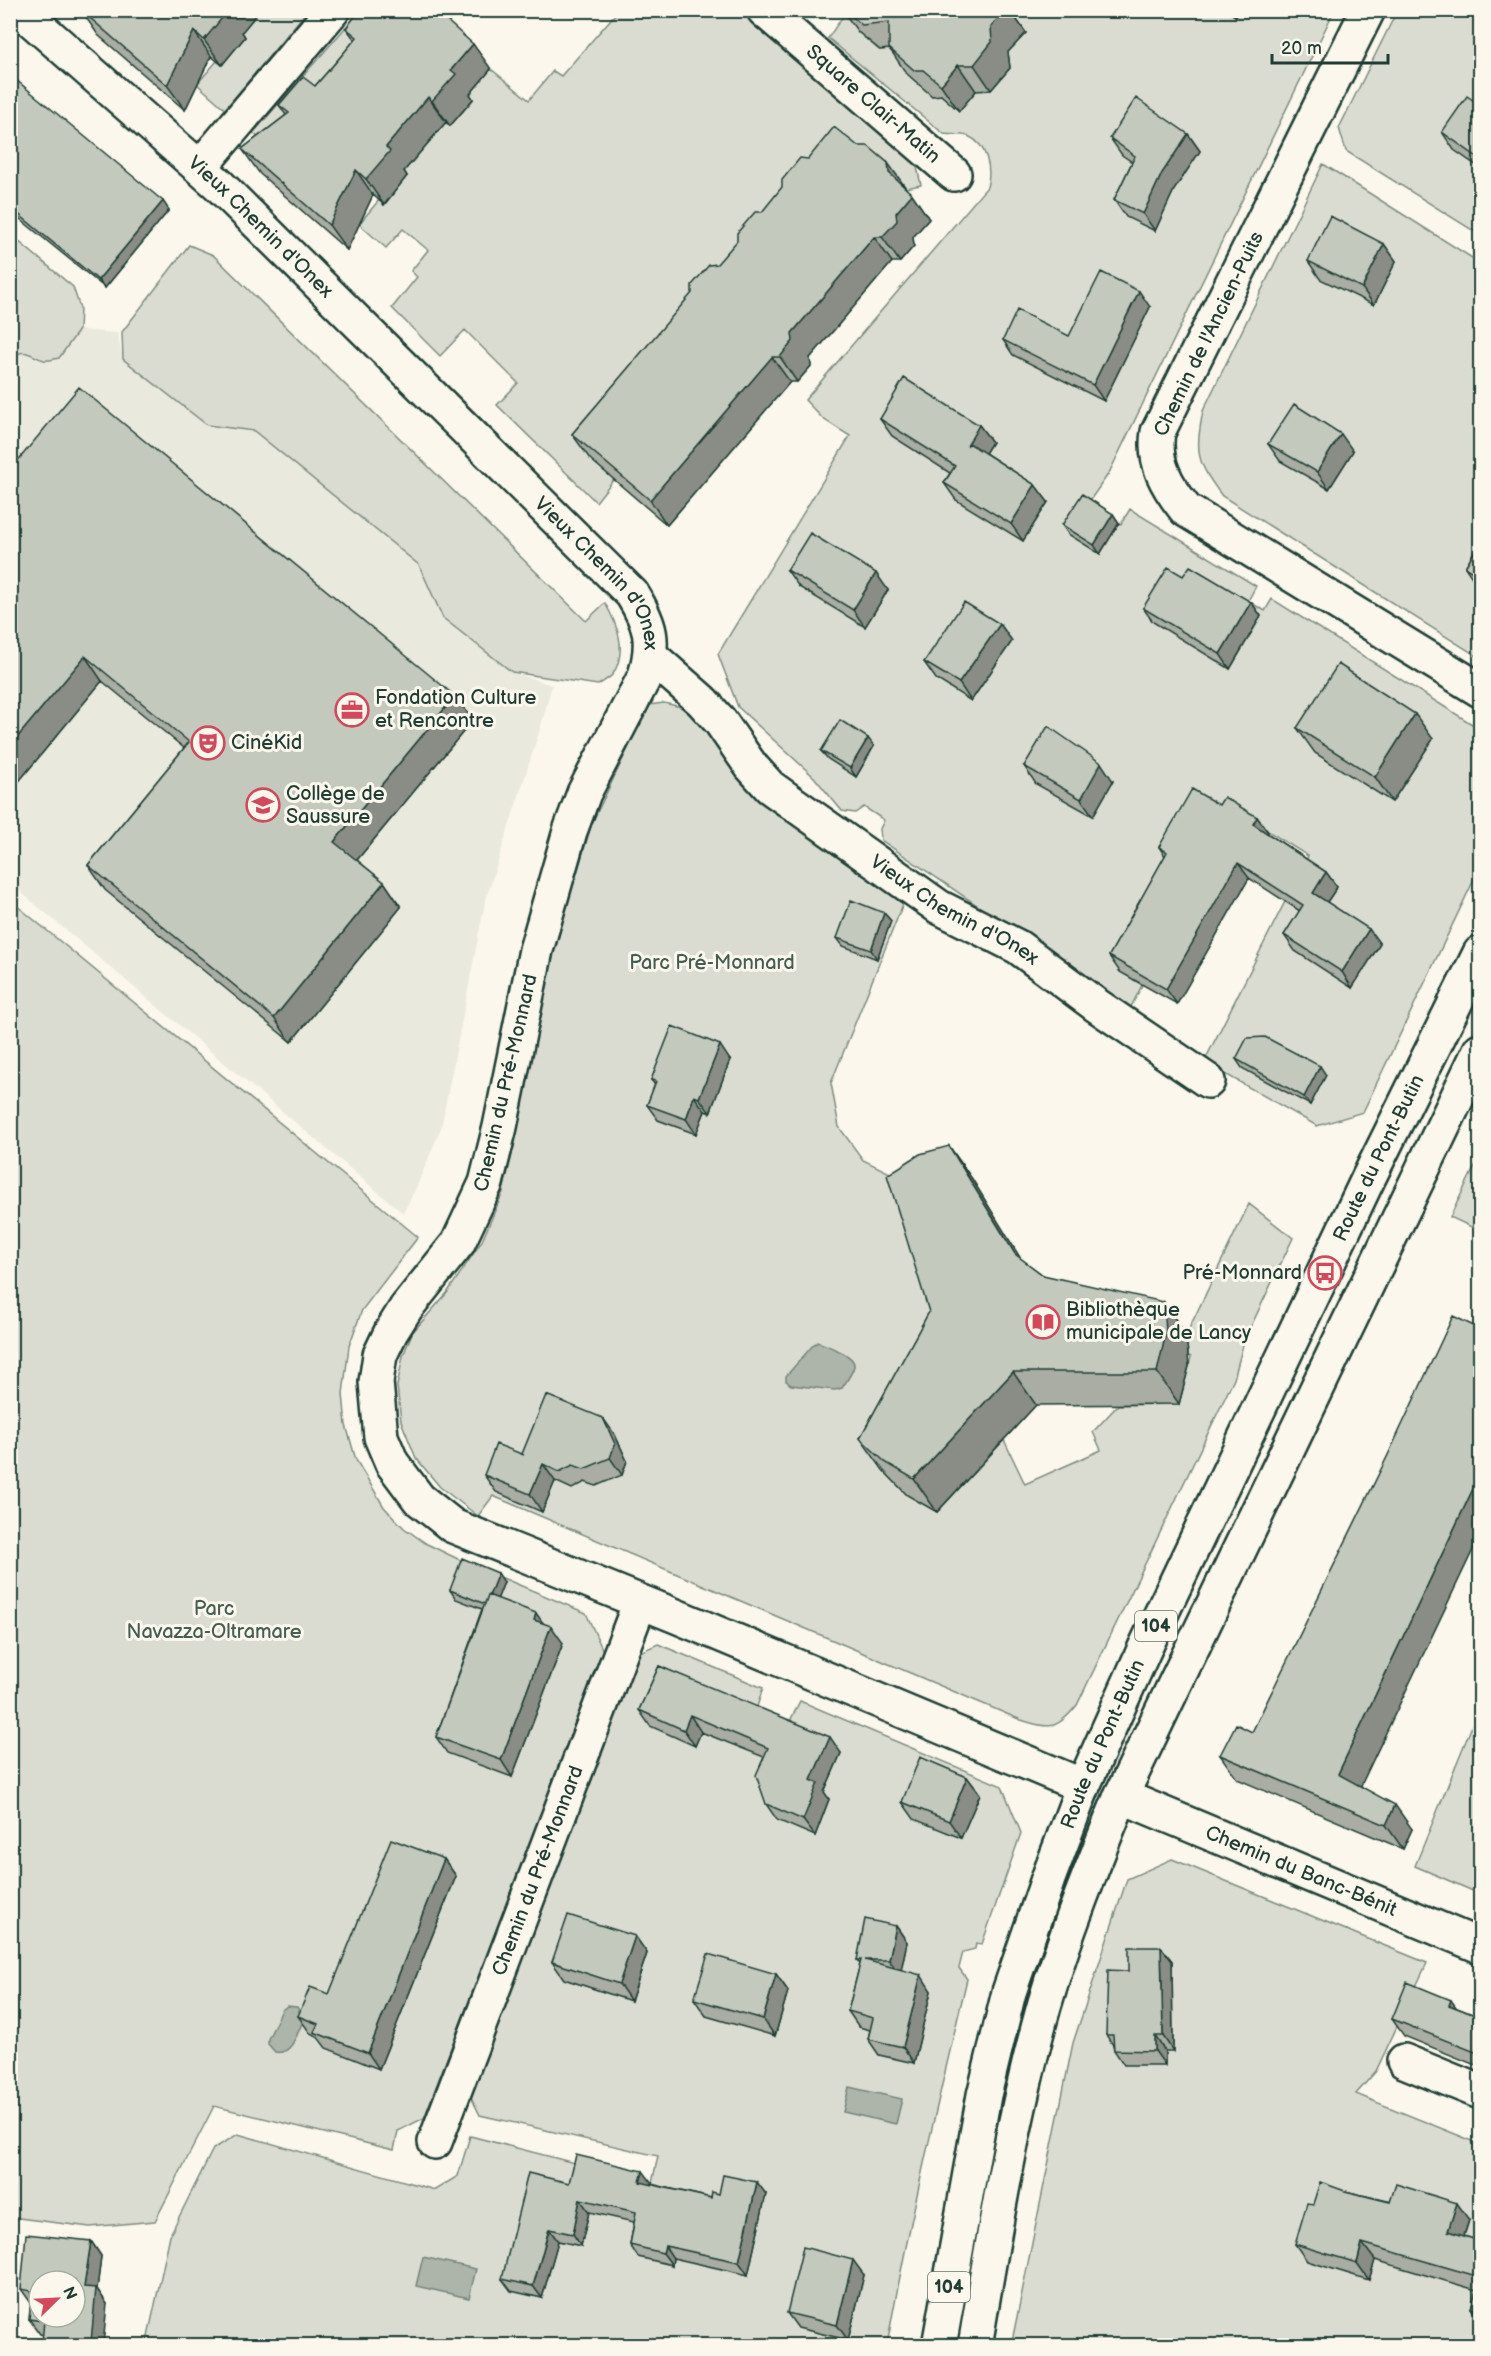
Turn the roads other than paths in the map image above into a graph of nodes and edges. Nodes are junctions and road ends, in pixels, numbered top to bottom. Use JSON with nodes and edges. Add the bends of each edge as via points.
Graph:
{"nodes":[{"id":1,"x":20,"y":10,"type":"edge"},
{"id":2,"x":333,"y":10,"type":"edge"},
{"id":3,"x":764,"y":10,"type":"edge"},
{"id":4,"x":1368,"y":10,"type":"edge"},
{"id":5,"x":200,"y":167,"type":"junction"},
{"id":6,"x":954,"y":174,"type":"dead end"},
{"id":7,"x":651,"y":656,"type":"junction"},
{"id":8,"x":1480,"y":690,"type":"edge"},
{"id":9,"x":1480,"y":952,"type":"edge"},
{"id":10,"x":1480,"y":1050,"type":"edge"},
{"id":11,"x":1208,"y":1081,"type":"dead end"},
{"id":12,"x":640,"y":1602,"type":"junction"},
{"id":13,"x":1083,"y":1786,"type":"junction"},
{"id":14,"x":1121,"y":1796,"type":"junction"},
{"id":15,"x":1480,"y":1946,"type":"edge"},
{"id":16,"x":1404,"y":2061,"type":"dead end"},
{"id":17,"x":1480,"y":2092,"type":"edge"},
{"id":18,"x":435,"y":2142,"type":"dead end"},
{"id":19,"x":939,"y":2346,"type":"edge"},
{"id":20,"x":975,"y":2346,"type":"edge"}],
"edges":[{"from":1,"to":5,"type":"street","name":"Vieux Chemin d'Onex"},
{"from":2,"to":5,"type":"street"},
{"from":3,"to":6,"type":"street","name":"Square Clair-Matin"},
{"from":4,"to":8,"type":"street","name":"Chemin de l'Ancien-Puits","via":[[1158,432],[1155,447],[1170,490],[1186,510]]},
{"from":5,"to":7,"type":"street","name":"Vieux Chemin d'Onex","via":[[632,594],[651,632]]},
{"from":7,"to":11,"type":"street","name":"Vieux Chemin d'Onex","via":[[702,701],[770,787],[939,907],[1018,947]]},
{"from":7,"to":12,"type":"street","name":"Chemin du Pré-Monnard","via":[[645,676],[584,793],[570,831],[536,950],[486,1184],[458,1243],[391,1332],[380,1355],[376,1383],[381,1437],[392,1463],[438,1515],[453,1526]]},
{"from":9,"to":13,"type":"street","name":"Route du Pont-Butin","number":"104","via":[[1369,1177]]},
{"from":10,"to":14,"type":"street","name":"Route du Pont-Butin","number":"104"},
{"from":12,"to":13,"type":"street","name":"Chemin du Pré-Monnard"},
{"from":12,"to":18,"type":"street","name":"Chemin du Pré-Monnard"},
{"from":13,"to":19,"type":"street","name":"Route du Pont-Butin","number":"104","via":[[1009,1992],[984,2095]]},
{"from":14,"to":15,"type":"street","name":"Chemin du Banc-Bénit"},
{"from":14,"to":20,"type":"street","name":"Route du Pont-Butin","number":"104","via":[[1084,1886],[1045,2004],[1020,2104]]},
{"from":16,"to":17,"type":"street"}]}
